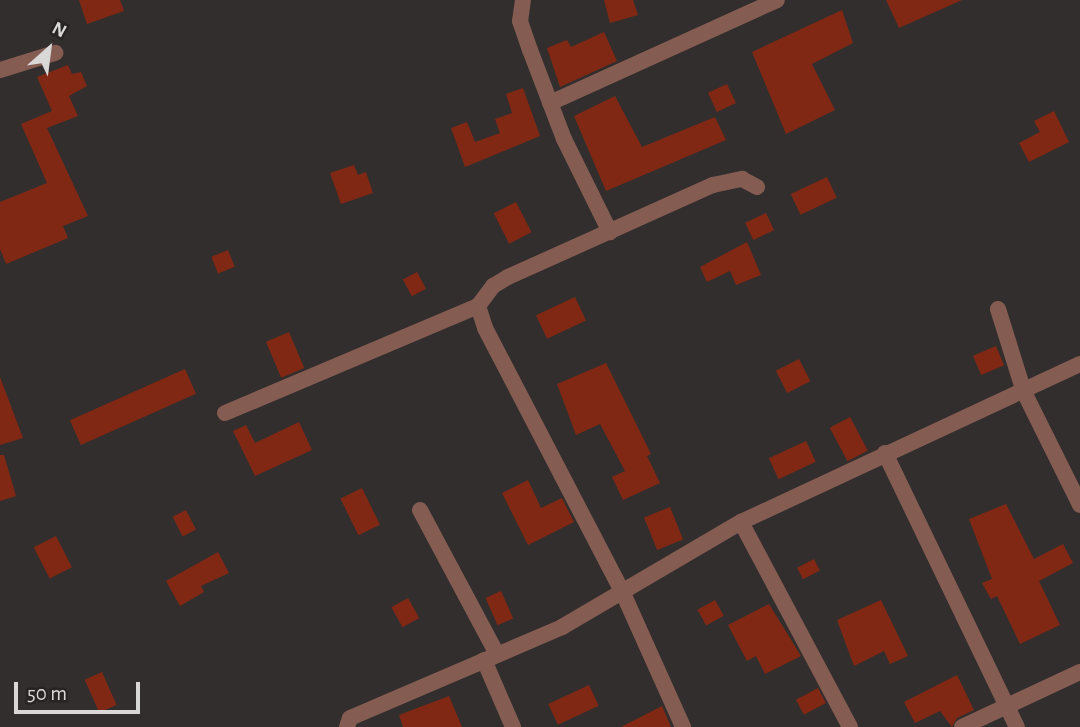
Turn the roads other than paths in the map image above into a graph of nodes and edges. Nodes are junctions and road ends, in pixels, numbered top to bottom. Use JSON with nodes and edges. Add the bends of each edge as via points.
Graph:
{"nodes":[{"id":1,"x":523,"y":0,"type":"edge"},
{"id":2,"x":777,"y":0,"type":"edge"},
{"id":3,"x":55,"y":53,"type":"dead end"},
{"id":4,"x":2,"y":64,"type":"edge"},
{"id":5,"x":550,"y":103,"type":"junction"},
{"id":6,"x":757,"y":187,"type":"dead end"},
{"id":7,"x":610,"y":232,"type":"junction"},
{"id":8,"x":478,"y":306,"type":"junction"},
{"id":9,"x":998,"y":309,"type":"dead end"},
{"id":10,"x":1080,"y":364,"type":"edge"},
{"id":11,"x":1024,"y":393,"type":"junction"},
{"id":12,"x":225,"y":413,"type":"dead end"},
{"id":13,"x":885,"y":453,"type":"junction"},
{"id":14,"x":1080,"y":505,"type":"edge"},
{"id":15,"x":419,"y":510,"type":"dead end"},
{"id":16,"x":741,"y":522,"type":"junction"},
{"id":17,"x":622,"y":591,"type":"junction"},
{"id":18,"x":490,"y":657,"type":"junction"},
{"id":19,"x":1080,"y":672,"type":"edge"},
{"id":20,"x":1007,"y":704,"type":"junction"},
{"id":21,"x":347,"y":727,"type":"edge"},
{"id":22,"x":513,"y":727,"type":"edge"},
{"id":23,"x":683,"y":727,"type":"edge"},
{"id":24,"x":850,"y":727,"type":"edge"},
{"id":25,"x":962,"y":727,"type":"edge"},
{"id":26,"x":1017,"y":727,"type":"edge"}],
"edges":[{"from":1,"to":5,"type":"street","via":[[520,22]]},
{"from":2,"to":5,"type":"street"},
{"from":3,"to":4,"type":"street"},
{"from":5,"to":7,"type":"street"},
{"from":6,"to":7,"type":"street","via":[[742,179],[728,179]]},
{"from":7,"to":8,"type":"street","via":[[500,282]]},
{"from":8,"to":12,"type":"street"},
{"from":8,"to":17,"type":"street","via":[[485,328]]},
{"from":9,"to":11,"type":"street"},
{"from":10,"to":11,"type":"street"},
{"from":11,"to":13,"type":"street"},
{"from":11,"to":14,"type":"street"},
{"from":13,"to":16,"type":"street"},
{"from":13,"to":20,"type":"street"},
{"from":15,"to":18,"type":"street"},
{"from":16,"to":17,"type":"street"},
{"from":16,"to":24,"type":"street"},
{"from":17,"to":18,"type":"street","via":[[562,627]]},
{"from":17,"to":23,"type":"street"},
{"from":18,"to":21,"type":"street","via":[[350,718]]},
{"from":18,"to":22,"type":"street"},
{"from":19,"to":20,"type":"street"},
{"from":20,"to":25,"type":"street"},
{"from":20,"to":26,"type":"street"}]}
